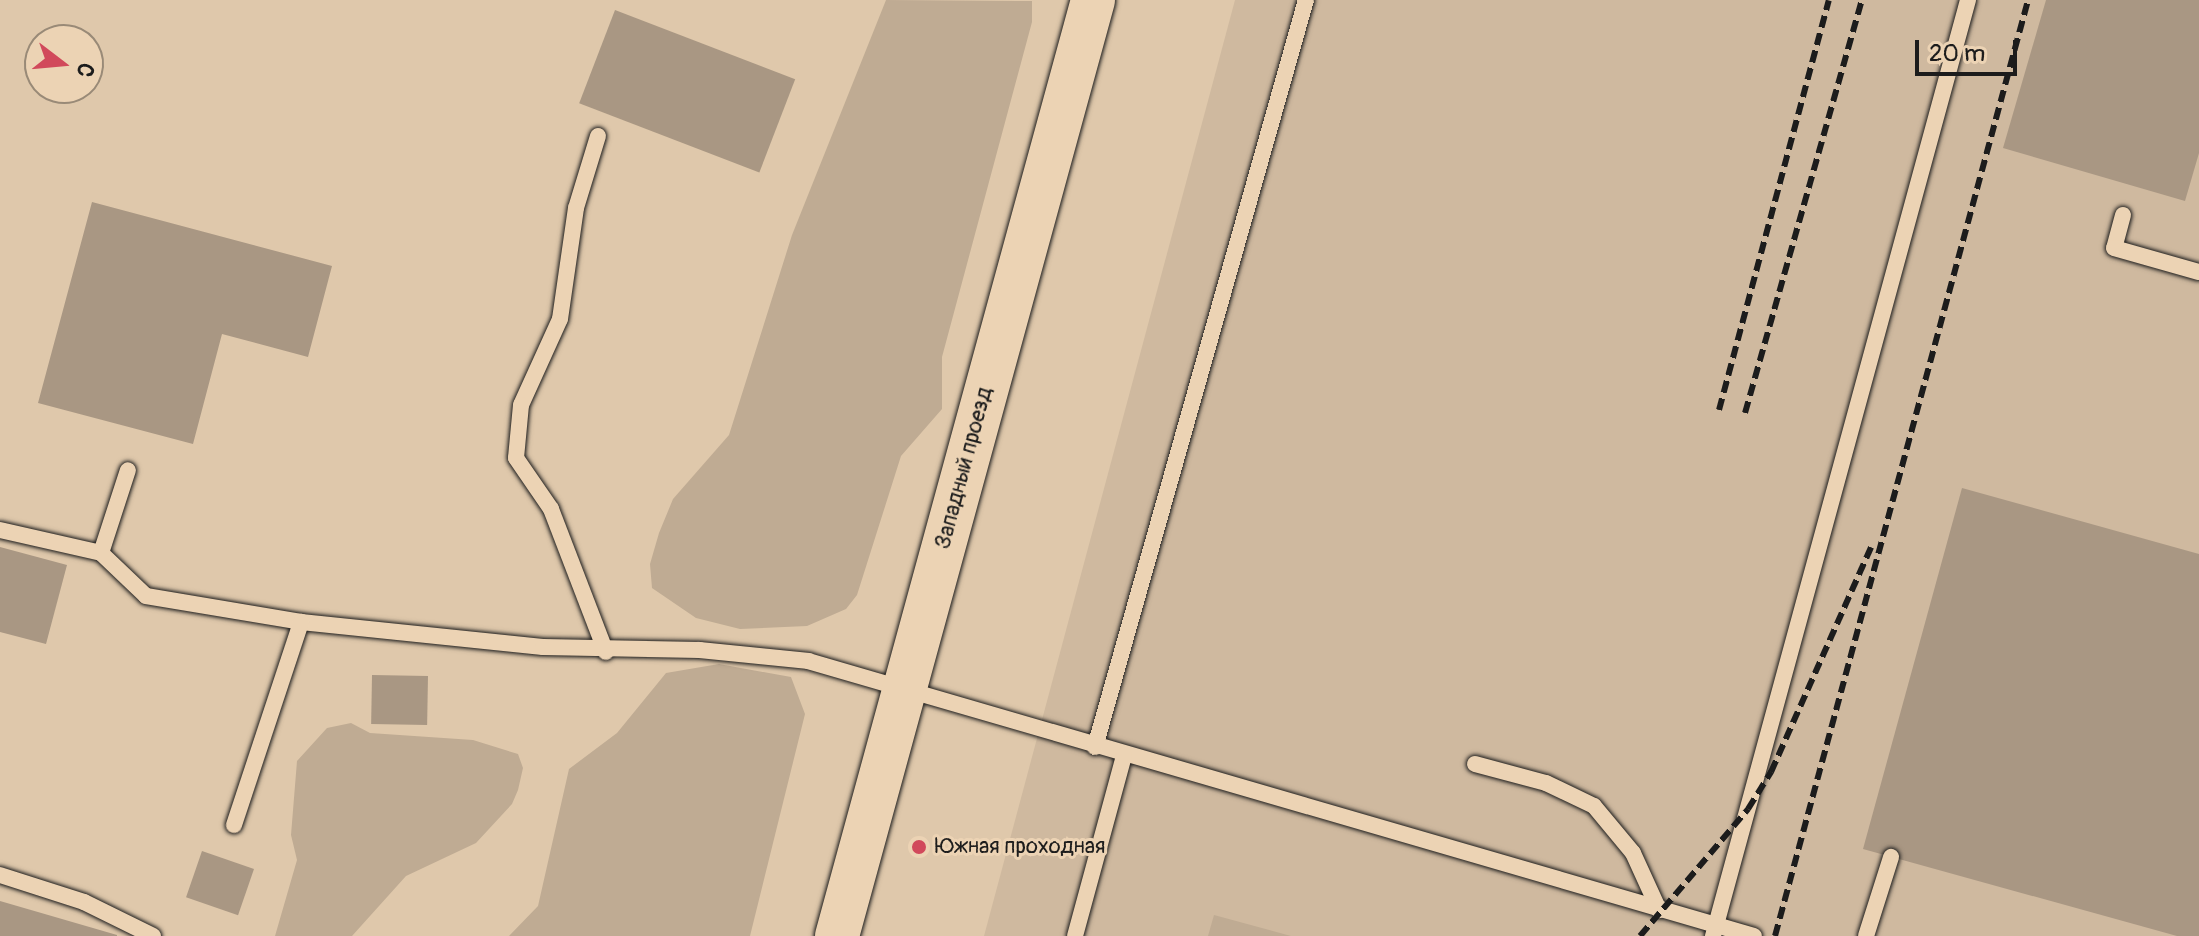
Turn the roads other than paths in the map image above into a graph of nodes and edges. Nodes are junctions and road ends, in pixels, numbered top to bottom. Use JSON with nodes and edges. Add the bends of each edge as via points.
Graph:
{"nodes":[{"id":1,"x":1093,"y":0,"type":"edge"},
{"id":2,"x":1306,"y":0,"type":"edge"},
{"id":3,"x":1968,"y":0,"type":"edge"},
{"id":4,"x":598,"y":136,"type":"dead end"},
{"id":5,"x":2123,"y":215,"type":"dead end"},
{"id":6,"x":2199,"y":272,"type":"edge"},
{"id":7,"x":128,"y":470,"type":"dead end"},
{"id":8,"x":0,"y":530,"type":"edge"},
{"id":9,"x":101,"y":553,"type":"junction"},
{"id":10,"x":301,"y":622,"type":"junction"},
{"id":11,"x":606,"y":652,"type":"junction"},
{"id":12,"x":903,"y":692,"type":"junction"},
{"id":13,"x":1095,"y":747,"type":"junction"},
{"id":14,"x":1124,"y":756,"type":"junction"},
{"id":15,"x":1475,"y":764,"type":"dead end"},
{"id":16,"x":234,"y":825,"type":"dead end"},
{"id":17,"x":1891,"y":857,"type":"dead end"},
{"id":18,"x":0,"y":875,"type":"edge"},
{"id":19,"x":1659,"y":910,"type":"junction"},
{"id":20,"x":1715,"y":931,"type":"edge"},
{"id":21,"x":153,"y":936,"type":"edge"},
{"id":22,"x":837,"y":936,"type":"edge"},
{"id":23,"x":1075,"y":936,"type":"edge"},
{"id":24,"x":1754,"y":936,"type":"edge"},
{"id":25,"x":1866,"y":936,"type":"edge"}],
"edges":[{"from":1,"to":12,"type":"main road","name":"Западный проезд"},
{"from":2,"to":13,"type":"lane"},
{"from":3,"to":20,"type":"lane"},
{"from":4,"to":11,"type":"lane","via":[[576,208],[560,319],[521,405],[516,458],[551,509]]},
{"from":5,"to":6,"type":"lane","via":[[2114,248]]},
{"from":7,"to":9,"type":"lane"},
{"from":8,"to":9,"type":"lane"},
{"from":9,"to":10,"type":"lane","via":[[146,596]]},
{"from":10,"to":11,"type":"lane"},
{"from":10,"to":16,"type":"lane"},
{"from":11,"to":12,"type":"lane","via":[[808,661]]},
{"from":12,"to":13,"type":"lane"},
{"from":12,"to":22,"type":"main road","name":"Западный проезд"},
{"from":13,"to":14,"type":"lane"},
{"from":14,"to":19,"type":"lane"},
{"from":14,"to":23,"type":"lane"},
{"from":15,"to":19,"type":"lane","via":[[1546,783],[1594,806],[1633,853]]},
{"from":17,"to":25,"type":"lane"},
{"from":18,"to":21,"type":"lane","via":[[84,902]]},
{"from":19,"to":20,"type":"lane"},
{"from":20,"to":24,"type":"lane"}]}
